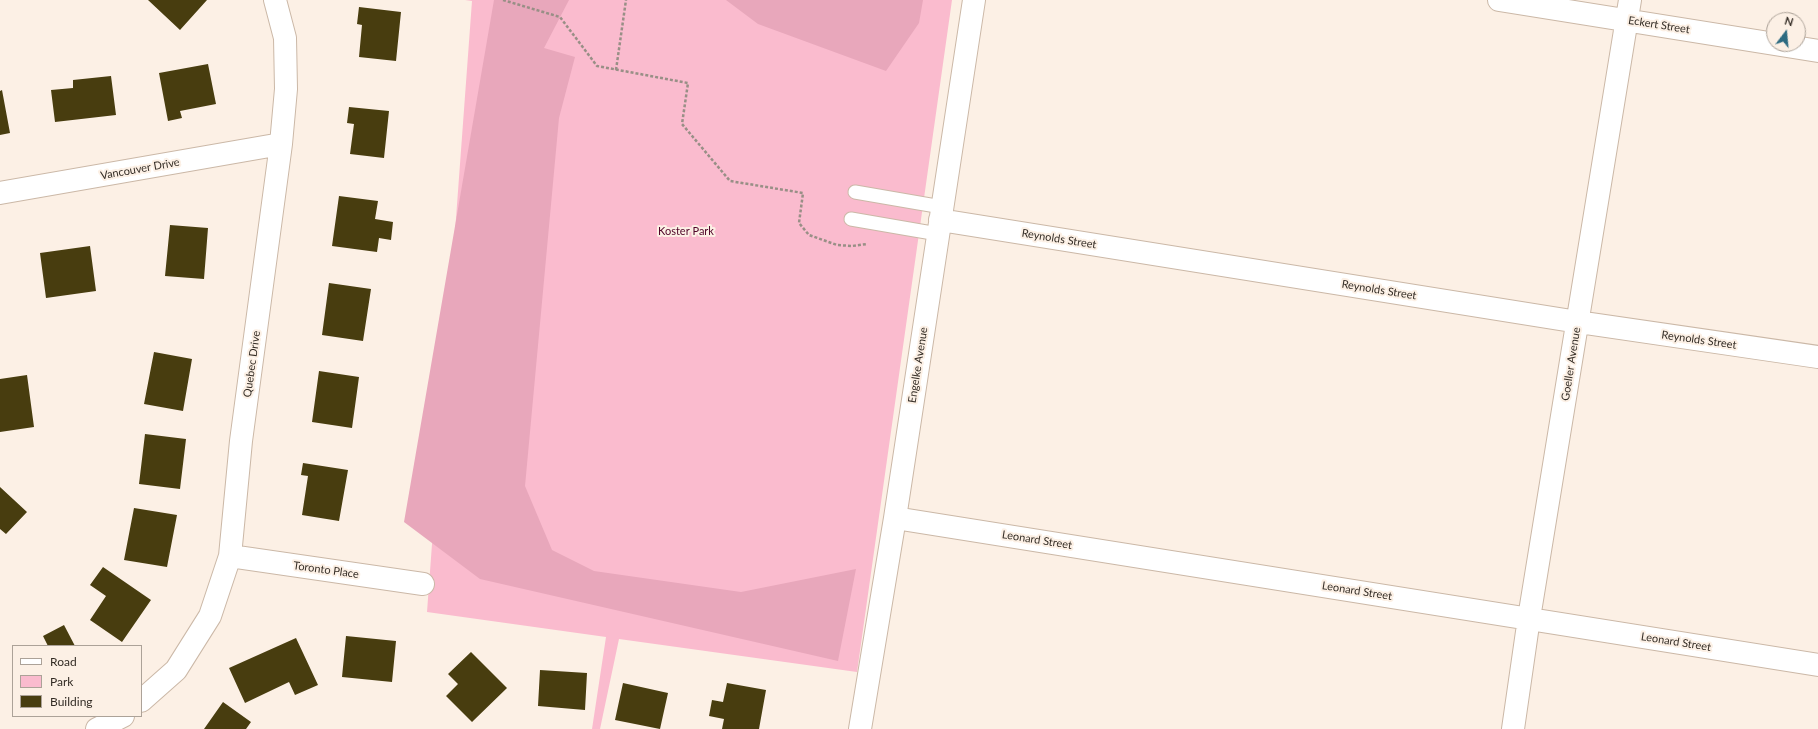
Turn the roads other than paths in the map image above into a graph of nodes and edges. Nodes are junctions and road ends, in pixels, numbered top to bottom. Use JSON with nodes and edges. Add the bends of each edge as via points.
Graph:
{"nodes":[{"id":1,"x":275,"y":0,"type":"edge"},
{"id":2,"x":974,"y":0,"type":"edge"},
{"id":3,"x":1499,"y":0,"type":"edge"},
{"id":4,"x":1629,"y":10,"type":"edge"},
{"id":5,"x":1818,"y":51,"type":"edge"},
{"id":6,"x":281,"y":144,"type":"junction"},
{"id":7,"x":855,"y":192,"type":"dead end"},
{"id":8,"x":0,"y":194,"type":"edge"},
{"id":9,"x":851,"y":219,"type":"dead end"},
{"id":10,"x":940,"y":220,"type":"junction"},
{"id":11,"x":1578,"y":322,"type":"junction"},
{"id":12,"x":1818,"y":357,"type":"edge"},
{"id":13,"x":895,"y":518,"type":"junction"},
{"id":14,"x":230,"y":556,"type":"junction"},
{"id":15,"x":423,"y":584,"type":"dead end"},
{"id":16,"x":1529,"y":618,"type":"junction"},
{"id":17,"x":1818,"y":665,"type":"edge"},
{"id":18,"x":142,"y":700,"type":"edge"},
{"id":19,"x":121,"y":717,"type":"edge"},
{"id":20,"x":97,"y":729,"type":"edge"},
{"id":21,"x":860,"y":729,"type":"edge"},
{"id":22,"x":1513,"y":729,"type":"edge"}],
"edges":[{"from":1,"to":6,"type":"street","name":"Quebec Drive","via":[[285,38],[286,89]]},
{"from":2,"to":10,"type":"street","name":"Engelke Avenue"},
{"from":3,"to":4,"type":"street","name":"Eckert Street"},
{"from":4,"to":5,"type":"street","name":"Eckert Street"},
{"from":4,"to":11,"type":"street","name":"Goeller Avenue"},
{"from":6,"to":8,"type":"street","name":"Vancouver Drive"},
{"from":6,"to":14,"type":"street","name":"Quebec Drive","via":[[241,441]]},
{"from":7,"to":10,"type":"lane"},
{"from":9,"to":10,"type":"lane"},
{"from":10,"to":11,"type":"street","name":"Reynolds Street"},
{"from":10,"to":13,"type":"street","name":"Engelke Avenue"},
{"from":11,"to":12,"type":"street","name":"Reynolds Street"},
{"from":11,"to":16,"type":"street","name":"Goeller Avenue"},
{"from":13,"to":16,"type":"street","name":"Leonard Street"},
{"from":13,"to":21,"type":"street","name":"Engelke Avenue"},
{"from":14,"to":15,"type":"street","name":"Toronto Place"},
{"from":14,"to":18,"type":"street","name":"Quebec Drive","via":[[210,616],[176,670]]},
{"from":16,"to":17,"type":"street","name":"Leonard Street"},
{"from":16,"to":22,"type":"street","name":"Goeller Avenue"},
{"from":19,"to":20,"type":"street"}]}
